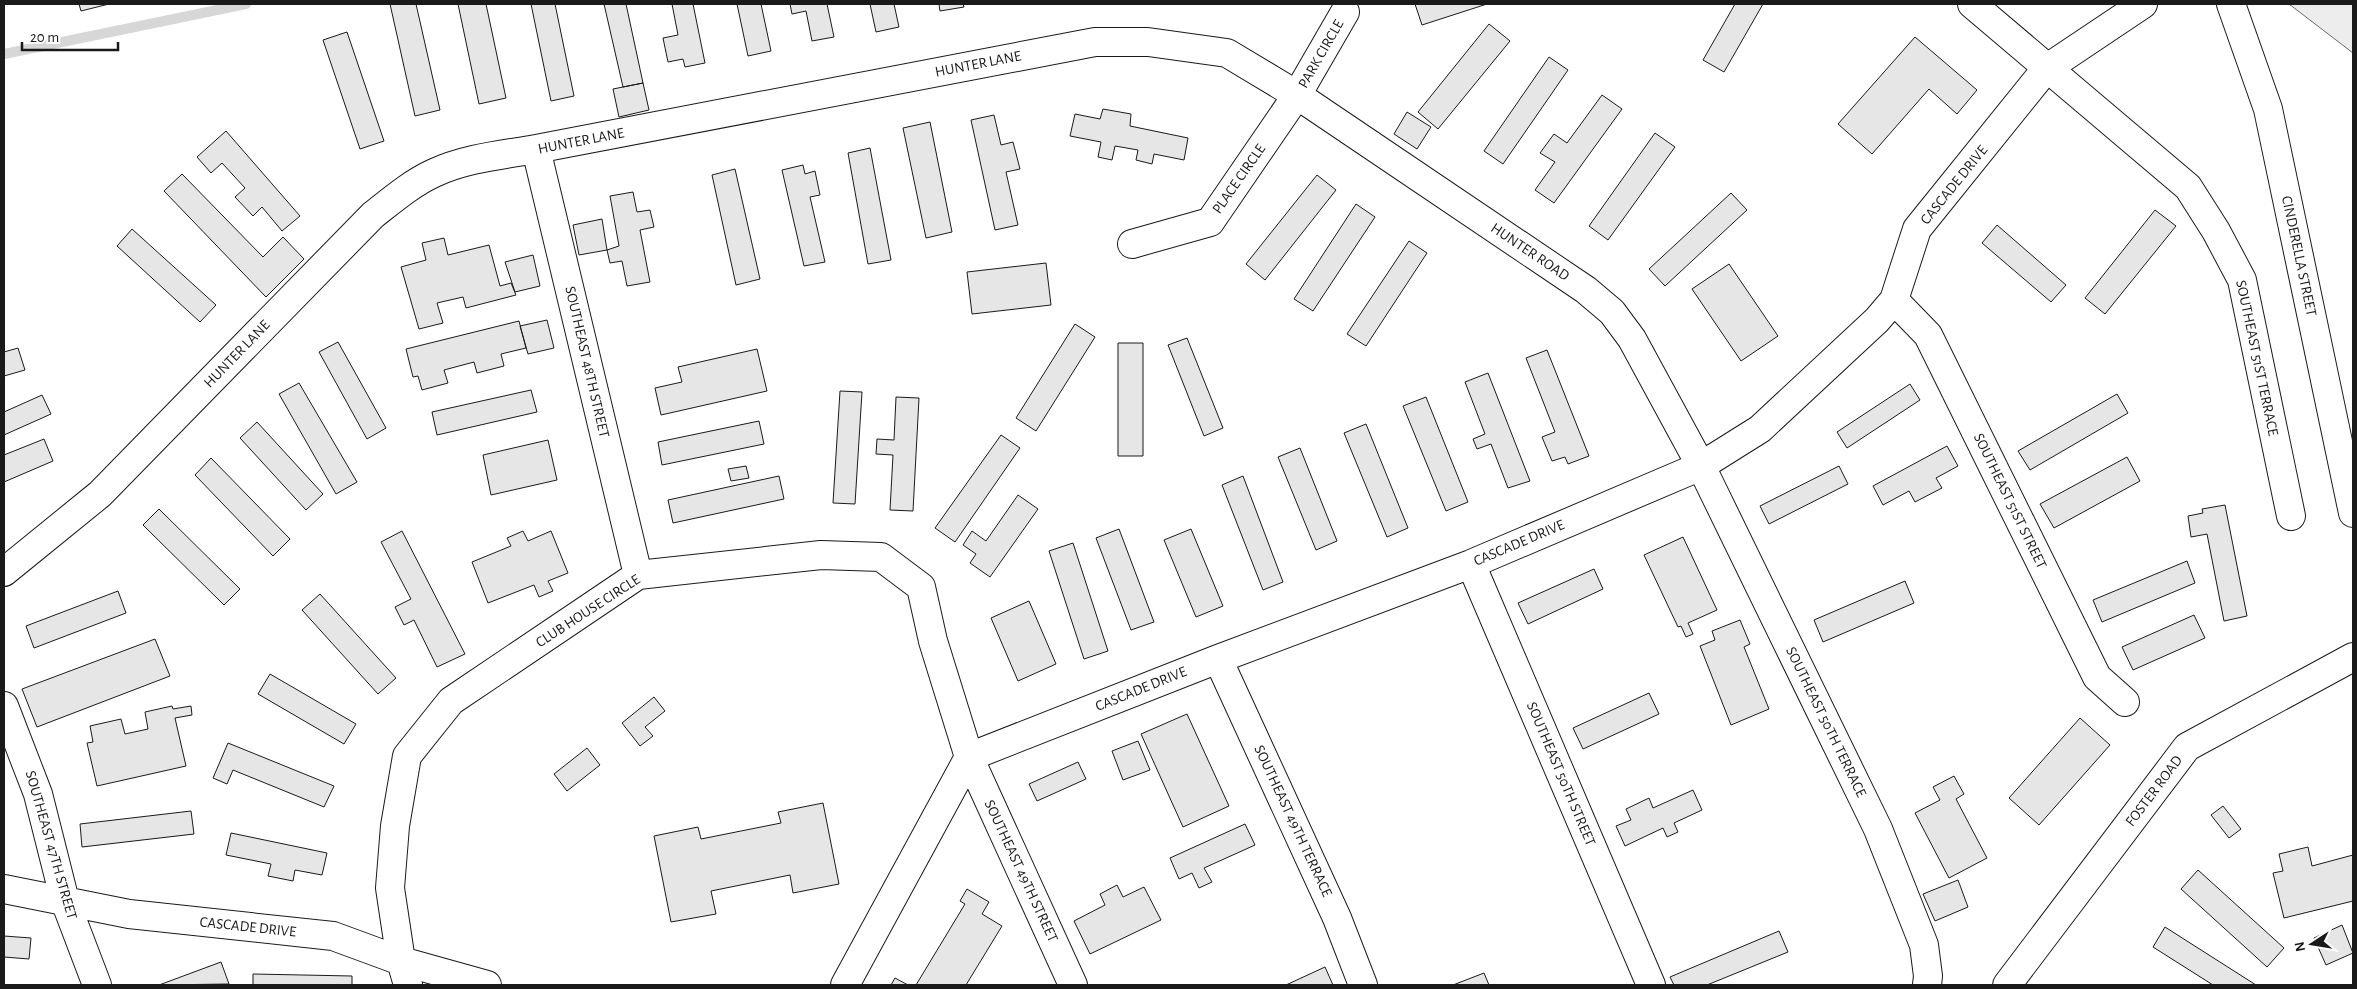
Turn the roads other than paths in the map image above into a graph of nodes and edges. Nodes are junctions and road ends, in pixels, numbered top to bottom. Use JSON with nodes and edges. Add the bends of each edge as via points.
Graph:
{"nodes":[{"id":1,"x":1972,"y":4,"type":"edge"},
{"id":2,"x":2143,"y":4,"type":"edge"},
{"id":3,"x":2231,"y":4,"type":"edge"},
{"id":4,"x":1345,"y":12,"type":"dead end"},
{"id":5,"x":2046,"y":69,"type":"junction"},
{"id":6,"x":1297,"y":96,"type":"junction"},
{"id":7,"x":536,"y":150,"type":"junction"},
{"id":8,"x":1132,"y":244,"type":"dead end"},
{"id":9,"x":1894,"y":300,"type":"junction"},
{"id":10,"x":1701,"y":466,"type":"junction"},
{"id":11,"x":2353,"y":513,"type":"edge"},
{"id":12,"x":2291,"y":516,"type":"dead end"},
{"id":13,"x":1471,"y":564,"type":"junction"},
{"id":14,"x":4,"y":572,"type":"edge"},
{"id":15,"x":638,"y":575,"type":"junction"},
{"id":16,"x":2353,"y":657,"type":"edge"},
{"id":17,"x":1218,"y":659,"type":"junction"},
{"id":18,"x":2125,"y":702,"type":"dead end"},
{"id":19,"x":4,"y":706,"type":"edge"},
{"id":20,"x":969,"y":757,"type":"junction"},
{"id":21,"x":4,"y":889,"type":"edge"},
{"id":22,"x":65,"y":901,"type":"junction"},
{"id":23,"x":405,"y":973,"type":"edge"},
{"id":24,"x":97,"y":985,"type":"edge"},
{"id":25,"x":487,"y":985,"type":"edge"},
{"id":26,"x":844,"y":985,"type":"edge"},
{"id":27,"x":1073,"y":985,"type":"edge"},
{"id":28,"x":1363,"y":985,"type":"edge"},
{"id":29,"x":1651,"y":985,"type":"edge"},
{"id":30,"x":1927,"y":985,"type":"edge"},
{"id":31,"x":2009,"y":985,"type":"edge"}],
"edges":[{"from":1,"to":5,"type":"street","name":"SOUTHEAST 51ST TERRACE"},
{"from":2,"to":5,"type":"street","name":"CASCADE DRIVE"},
{"from":3,"to":11,"type":"street","name":"CINDERELLA STREET","via":[[2268,110]]},
{"from":4,"to":6,"type":"street","name":"PARK CIRCLE"},
{"from":5,"to":9,"type":"street","name":"CASCADE DRIVE","via":[[1917,230]]},
{"from":5,"to":12,"type":"street","name":"SOUTHEAST 51ST TERRACE","via":[[2188,187],[2216,231],[2242,280]]},
{"from":6,"to":7,"type":"street","name":"HUNTER LANE","via":[[1227,52],[1148,42],[1095,42]]},
{"from":6,"to":8,"type":"street","name":"PLACE CIRCLE","via":[[1210,222]]},
{"from":6,"to":10,"type":"street","name":"HUNTER ROAD","via":[[1586,290],[1612,312],[1632,339]]},
{"from":7,"to":14,"type":"street","name":"HUNTER LANE","via":[[469,160],[434,173],[402,191],[374,215],[100,494]]},
{"from":7,"to":15,"type":"street","name":"SOUTHEAST 48TH STREET"},
{"from":9,"to":10,"type":"street","name":"CASCADE DRIVE","via":[[1877,320],[1760,429]]},
{"from":9,"to":18,"type":"street","name":"SOUTHEAST 51ST STREET","via":[[1928,335],[2097,677]]},
{"from":10,"to":13,"type":"street","name":"CASCADE DRIVE"},
{"from":10,"to":30,"type":"street","name":"SOUTHEAST 50TH TERRACE","via":[[1878,829],[1924,945]]},
{"from":13,"to":17,"type":"street","name":"CASCADE DRIVE"},
{"from":13,"to":29,"type":"street","name":"SOUTHEAST 50TH STREET"},
{"from":15,"to":20,"type":"street","name":"CLUB HOUSE CIRCLE","via":[[821,555],[881,557],[921,587],[933,641]]},
{"from":15,"to":23,"type":"street","name":"CLUB HOUSE CIRCLE","via":[[451,701],[407,756],[395,826],[390,888]]},
{"from":16,"to":31,"type":"street","name":"FOSTER ROAD","via":[[2187,747]]},
{"from":17,"to":20,"type":"street","name":"CASCADE DRIVE"},
{"from":17,"to":28,"type":"street","name":"SOUTHEAST 49TH TERRACE","via":[[1337,918]]},
{"from":19,"to":22,"type":"street","name":"SOUTHEAST 47TH STREET","via":[[38,794]]},
{"from":20,"to":26,"type":"street"},
{"from":20,"to":27,"type":"street","name":"SOUTHEAST 49TH STREET"},
{"from":21,"to":22,"type":"street","name":"CASCADE DRIVE"},
{"from":22,"to":23,"type":"street","name":"CASCADE DRIVE","via":[[129,914],[333,936]]},
{"from":22,"to":24,"type":"street","name":"SOUTHEAST 47TH STREET"},
{"from":23,"to":25,"type":"street","name":"CASCADE DRIVE"}]}
